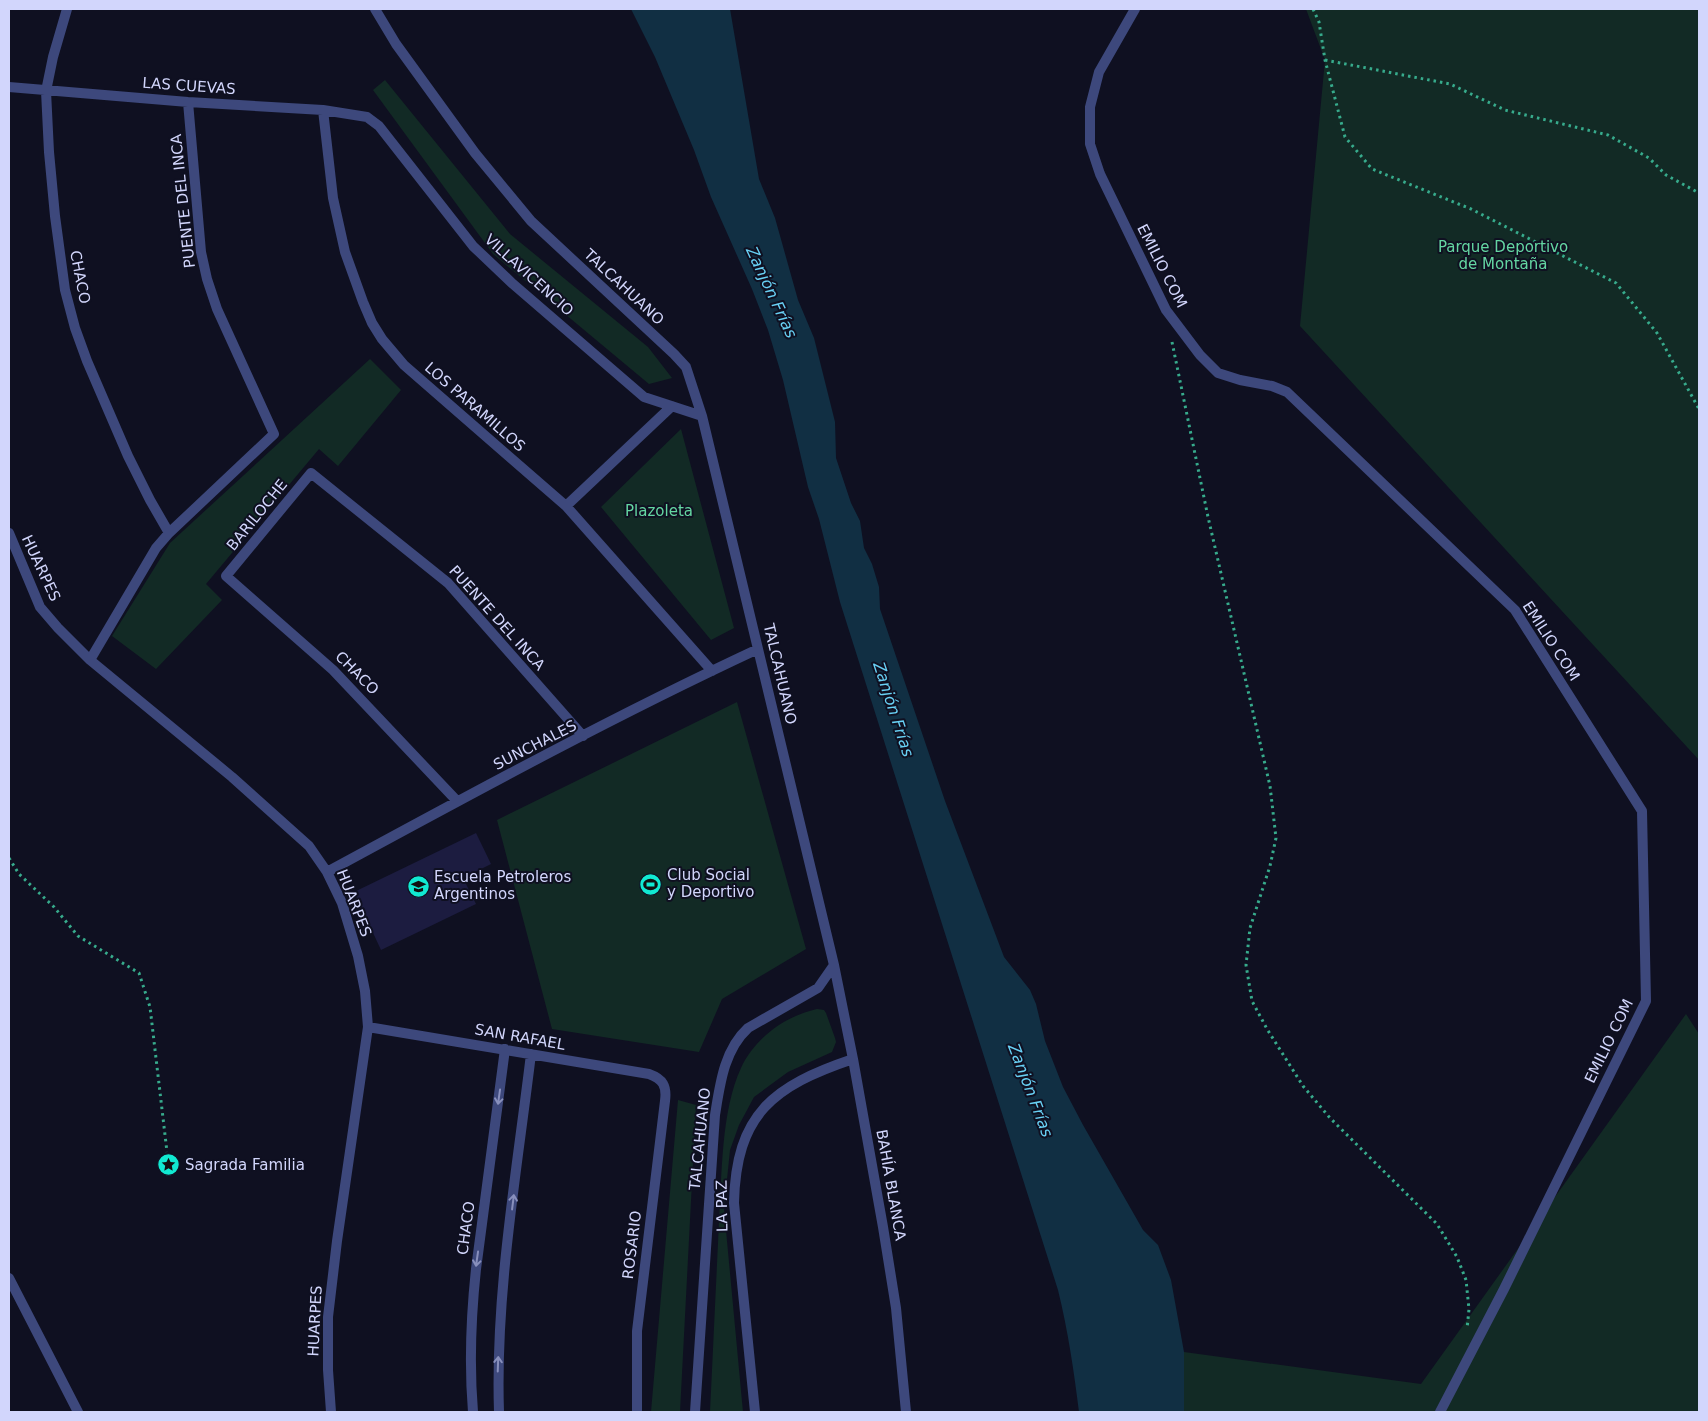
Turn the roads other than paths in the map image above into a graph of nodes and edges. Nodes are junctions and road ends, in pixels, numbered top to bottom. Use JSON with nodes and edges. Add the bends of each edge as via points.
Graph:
{"nodes":[{"id":1,"x":67,"y":9,"type":"edge"},
{"id":2,"x":375,"y":9,"type":"edge"},
{"id":3,"x":1134,"y":9,"type":"edge"},
{"id":4,"x":9,"y":87,"type":"edge"},
{"id":5,"x":46,"y":91,"type":"junction"},
{"id":6,"x":188,"y":102,"type":"junction"},
{"id":7,"x":323,"y":110,"type":"junction"},
{"id":8,"x":367,"y":117,"type":"joint"},
{"id":9,"x":672,"y":406,"type":"junction"},
{"id":10,"x":702,"y":416,"type":"junction"},
{"id":11,"x":311,"y":473,"type":"joint"},
{"id":12,"x":566,"y":506,"type":"junction"},
{"id":13,"x":9,"y":533,"type":"edge"},
{"id":14,"x":169,"y":533,"type":"junction"},
{"id":15,"x":226,"y":576,"type":"joint"},
{"id":16,"x":758,"y":649,"type":"junction"},
{"id":17,"x":90,"y":660,"type":"junction"},
{"id":18,"x":712,"y":671,"type":"junction"},
{"id":19,"x":583,"y":736,"type":"junction"},
{"id":20,"x":457,"y":801,"type":"junction"},
{"id":21,"x":327,"y":872,"type":"junction"},
{"id":22,"x":834,"y":965,"type":"junction"},
{"id":23,"x":368,"y":1027,"type":"junction"},
{"id":24,"x":505,"y":1049,"type":"junction"},
{"id":25,"x":531,"y":1054,"type":"junction"},
{"id":26,"x":853,"y":1059,"type":"junction"},
{"id":27,"x":664,"y":1083,"type":"joint"},
{"id":28,"x":9,"y":1278,"type":"edge"},
{"id":29,"x":78,"y":1412,"type":"edge"},
{"id":30,"x":332,"y":1412,"type":"edge"},
{"id":31,"x":473,"y":1412,"type":"edge"},
{"id":32,"x":499,"y":1412,"type":"edge"},
{"id":33,"x":637,"y":1412,"type":"edge"},
{"id":34,"x":695,"y":1412,"type":"edge"},
{"id":35,"x":755,"y":1412,"type":"edge"},
{"id":36,"x":906,"y":1412,"type":"edge"},
{"id":37,"x":1440,"y":1412,"type":"edge"}],
"edges":[{"from":1,"to":5,"type":"street","name":"CHACO"},
{"from":2,"to":10,"type":"street","name":"TALCAHUANO","via":[[396,44],[475,153],[532,222],[686,367]]},
{"from":3,"to":37,"type":"street","name":"EMILIO COM","via":[[1099,72],[1090,108],[1090,144],[1100,174],[1166,310],[1218,373],[1287,392],[1515,610],[1642,811],[1646,1001]]},
{"from":4,"to":5,"type":"street","name":"LAS CUEVAS"},
{"from":5,"to":6,"type":"street","name":"LAS CUEVAS"},
{"from":5,"to":14,"type":"street","name":"CHACO","via":[[59,252],[75,328],[128,456]]},
{"from":6,"to":7,"type":"street","name":"LAS CUEVAS"},
{"from":6,"to":14,"type":"street","name":"PUENTE DEL INCA","via":[[201,252],[207,278],[217,309],[274,434]]},
{"from":7,"to":8,"type":"street","name":"LAS CUEVAS"},
{"from":7,"to":12,"type":"street","name":"LOS PARAMILLOS","via":[[331,179],[345,252],[362,302],[382,339],[404,365]]},
{"from":8,"to":9,"type":"street","name":"VILLAVICENCIO","via":[[379,126],[473,246],[513,284],[644,397]]},
{"from":9,"to":10,"type":"street","name":"VILLAVICENCIO"},
{"from":9,"to":12,"type":"street"},
{"from":10,"to":16,"type":"street","name":"TALCAHUANO"},
{"from":11,"to":15,"type":"street","name":"BARILOCHE"},
{"from":11,"to":19,"type":"street","name":"PUENTE DEL INCA","via":[[448,583]]},
{"from":12,"to":18,"type":"street","name":"LOS PARAMILLOS"},
{"from":13,"to":17,"type":"street","name":"HUARPES","via":[[40,607]]},
{"from":14,"to":17,"type":"street","via":[[156,548]]},
{"from":15,"to":20,"type":"street","name":"CHACO","via":[[334,670]]},
{"from":16,"to":18,"type":"street","name":"SUNCHALES"},
{"from":16,"to":22,"type":"street","name":"TALCAHUANO"},
{"from":17,"to":21,"type":"street","name":"HUARPES","via":[[309,846]]},
{"from":18,"to":19,"type":"street","name":"SUNCHALES"},
{"from":19,"to":20,"type":"street","name":"SUNCHALES"},
{"from":20,"to":21,"type":"street","name":"SUNCHALES"},
{"from":21,"to":23,"type":"street","name":"HUARPES","via":[[342,903],[358,956]]},
{"from":22,"to":26,"type":"street","name":"BAHÍA BLANCA"},
{"from":22,"to":34,"type":"street","name":"TALCAHUANO","via":[[818,988],[740,1035],[723,1072],[715,1115]]},
{"from":23,"to":24,"type":"street","name":"SAN RAFAEL"},
{"from":23,"to":30,"type":"street","name":"HUARPES","via":[[328,1317]]},
{"from":24,"to":25,"type":"street","name":"SAN RAFAEL"},
{"from":24,"to":31,"type":"street","name":"CHACO","one_way":true,"via":[[472,1303]]},
{"from":25,"to":27,"type":"street","name":"SAN RAFAEL","via":[[649,1074]]},
{"from":32,"to":25,"type":"street","one_way":true,"via":[[501,1302]]},
{"from":26,"to":35,"type":"street","name":"LA PAZ","via":[[816,1072],[780,1093],[762,1108],[742,1146],[735,1177],[734,1204]]},
{"from":26,"to":36,"type":"street","name":"BAHÍA BLANCA","via":[[896,1308]]},
{"from":27,"to":33,"type":"street","name":"ROSARIO","via":[[666,1092],[637,1331]]},
{"from":28,"to":29,"type":"street"}]}
